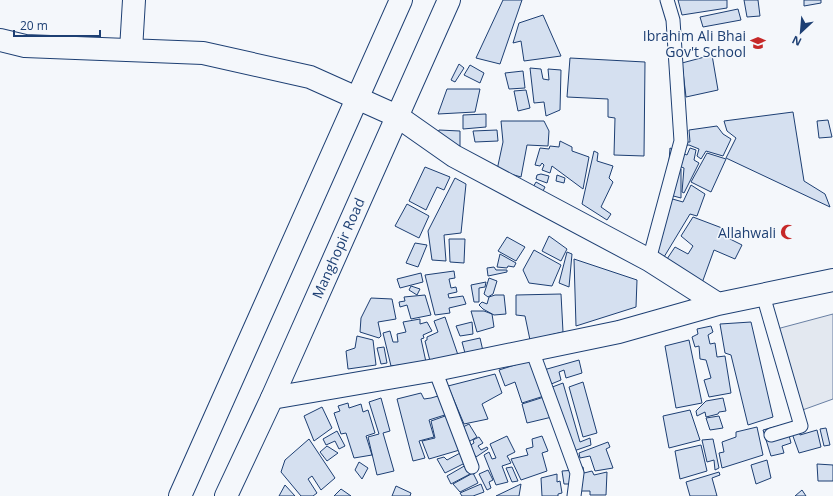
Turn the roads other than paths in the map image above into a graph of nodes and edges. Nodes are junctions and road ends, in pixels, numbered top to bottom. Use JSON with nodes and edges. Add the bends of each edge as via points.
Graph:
{"nodes":[{"id":1,"x":134,"y":0,"type":"edge"},
{"id":2,"x":401,"y":0,"type":"edge"},
{"id":3,"x":449,"y":0,"type":"edge"},
{"id":4,"x":667,"y":0,"type":"edge"},
{"id":5,"x":0,"y":40,"type":"edge"},
{"id":6,"x":131,"y":50,"type":"junction"},
{"id":7,"x":357,"y":98,"type":"junction"},
{"id":8,"x":397,"y":116,"type":"junction"},
{"id":9,"x":649,"y":260,"type":"junction"},
{"id":10,"x":833,"y":280,"type":"edge"},
{"id":11,"x":763,"y":295,"type":"junction"},
{"id":12,"x":718,"y":304,"type":"junction"},
{"id":13,"x":532,"y":350,"type":"junction"},
{"id":14,"x":435,"y":370,"type":"junction"},
{"id":15,"x":272,"y":398,"type":"junction"},
{"id":16,"x":771,"y":435,"type":"dead end"},
{"id":17,"x":472,"y":467,"type":"dead end"},
{"id":18,"x":180,"y":496,"type":"edge"},
{"id":19,"x":226,"y":496,"type":"edge"},
{"id":20,"x":574,"y":496,"type":"edge"}],
"edges":[{"from":1,"to":6,"type":"street"},
{"from":2,"to":7,"type":"street"},
{"from":3,"to":8,"type":"street","name":"Manghopir Road"},
{"from":4,"to":9,"type":"lane","via":[[673,20],[682,141]]},
{"from":5,"to":6,"type":"street","via":[[25,46]]},
{"from":6,"to":7,"type":"street","via":[[202,53],[310,77]]},
{"from":7,"to":8,"type":"street"},
{"from":7,"to":18,"type":"street"},
{"from":8,"to":9,"type":"street","via":[[454,156]]},
{"from":8,"to":15,"type":"street","name":"Manghopir Road"},
{"from":9,"to":12,"type":"street"},
{"from":10,"to":11,"type":"street"},
{"from":11,"to":12,"type":"street"},
{"from":11,"to":16,"type":"lane","via":[[801,426]]},
{"from":12,"to":13,"type":"street","via":[[619,332]]},
{"from":13,"to":14,"type":"street"},
{"from":13,"to":20,"type":"lane","via":[[577,473]]},
{"from":14,"to":15,"type":"street"},
{"from":14,"to":17,"type":"lane"},
{"from":15,"to":19,"type":"street","name":"Manghopir Road"}]}
